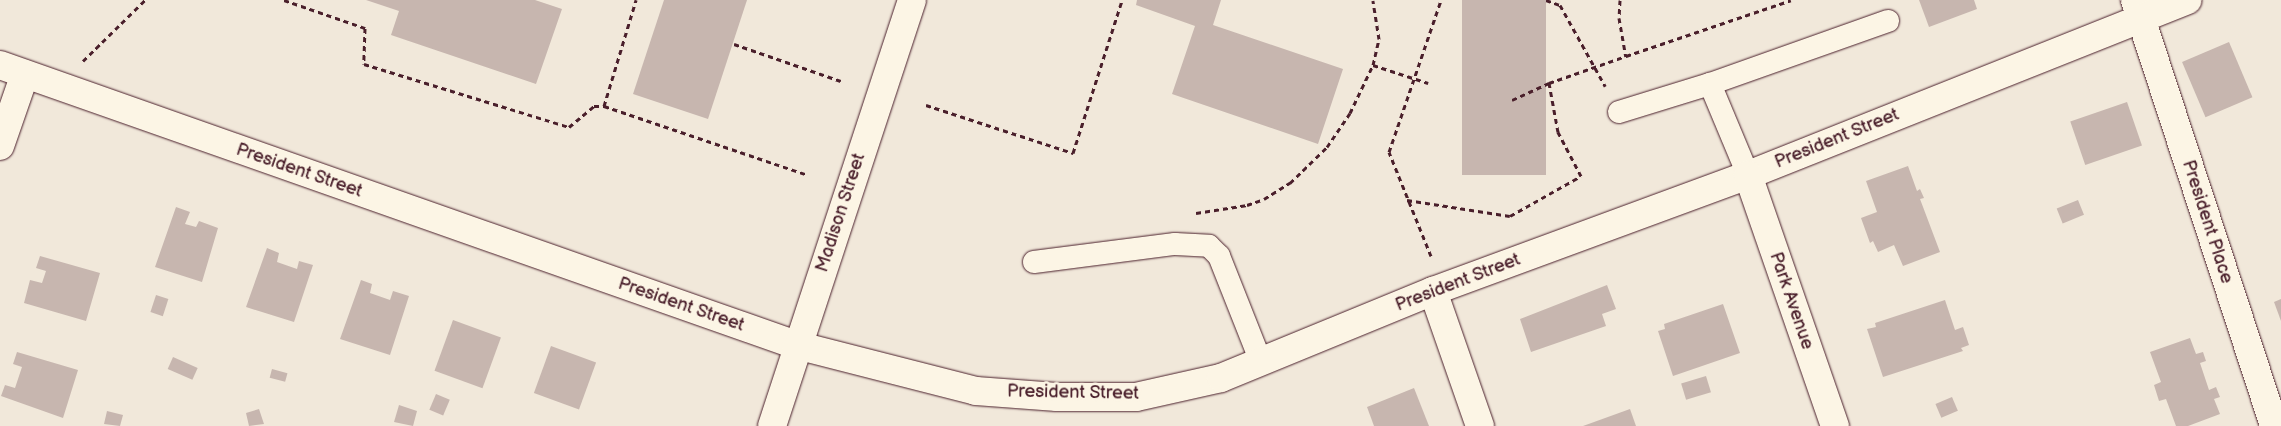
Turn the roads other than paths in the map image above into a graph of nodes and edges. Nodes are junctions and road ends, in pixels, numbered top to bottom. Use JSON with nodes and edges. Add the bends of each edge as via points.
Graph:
{"nodes":[{"id":1,"x":912,"y":0,"type":"edge"},
{"id":2,"x":2187,"y":0,"type":"edge"},
{"id":3,"x":2138,"y":9,"type":"edge"},
{"id":4,"x":1888,"y":21,"type":"dead end"},
{"id":5,"x":0,"y":65,"type":"edge"},
{"id":6,"x":25,"y":74,"type":"junction"},
{"id":7,"x":1710,"y":84,"type":"junction"},
{"id":8,"x":1619,"y":112,"type":"dead end"},
{"id":9,"x":0,"y":146,"type":"edge"},
{"id":10,"x":1748,"y":175,"type":"junction"},
{"id":11,"x":1034,"y":262,"type":"dead end"},
{"id":12,"x":1433,"y":291,"type":"junction"},
{"id":13,"x":796,"y":345,"type":"junction"},
{"id":14,"x":1261,"y":362,"type":"junction"},
{"id":15,"x":772,"y":426,"type":"edge"},
{"id":16,"x":1480,"y":426,"type":"edge"},
{"id":17,"x":1835,"y":426,"type":"edge"},
{"id":18,"x":2274,"y":426,"type":"edge"}],
"edges":[{"from":1,"to":13,"type":"street","name":"Madison Street"},
{"from":2,"to":3,"type":"street","name":"President Street"},
{"from":3,"to":10,"type":"street","name":"President Street"},
{"from":3,"to":18,"type":"street","name":"President Place"},
{"from":4,"to":7,"type":"lane"},
{"from":5,"to":6,"type":"street","name":"President Street"},
{"from":6,"to":9,"type":"street"},
{"from":6,"to":13,"type":"street","name":"President Street"},
{"from":7,"to":8,"type":"lane"},
{"from":7,"to":10,"type":"lane"},
{"from":10,"to":12,"type":"street","name":"President Street"},
{"from":10,"to":17,"type":"street","name":"Park Avenue"},
{"from":11,"to":14,"type":"lane","via":[[1175,244],[1209,246],[1219,256]]},
{"from":12,"to":14,"type":"street","name":"President Street"},
{"from":12,"to":16,"type":"street"},
{"from":13,"to":14,"type":"street","name":"President Street","via":[[976,391],[1057,397],[1136,396],[1222,378]]},
{"from":13,"to":15,"type":"street","name":"Madison Street"}]}
